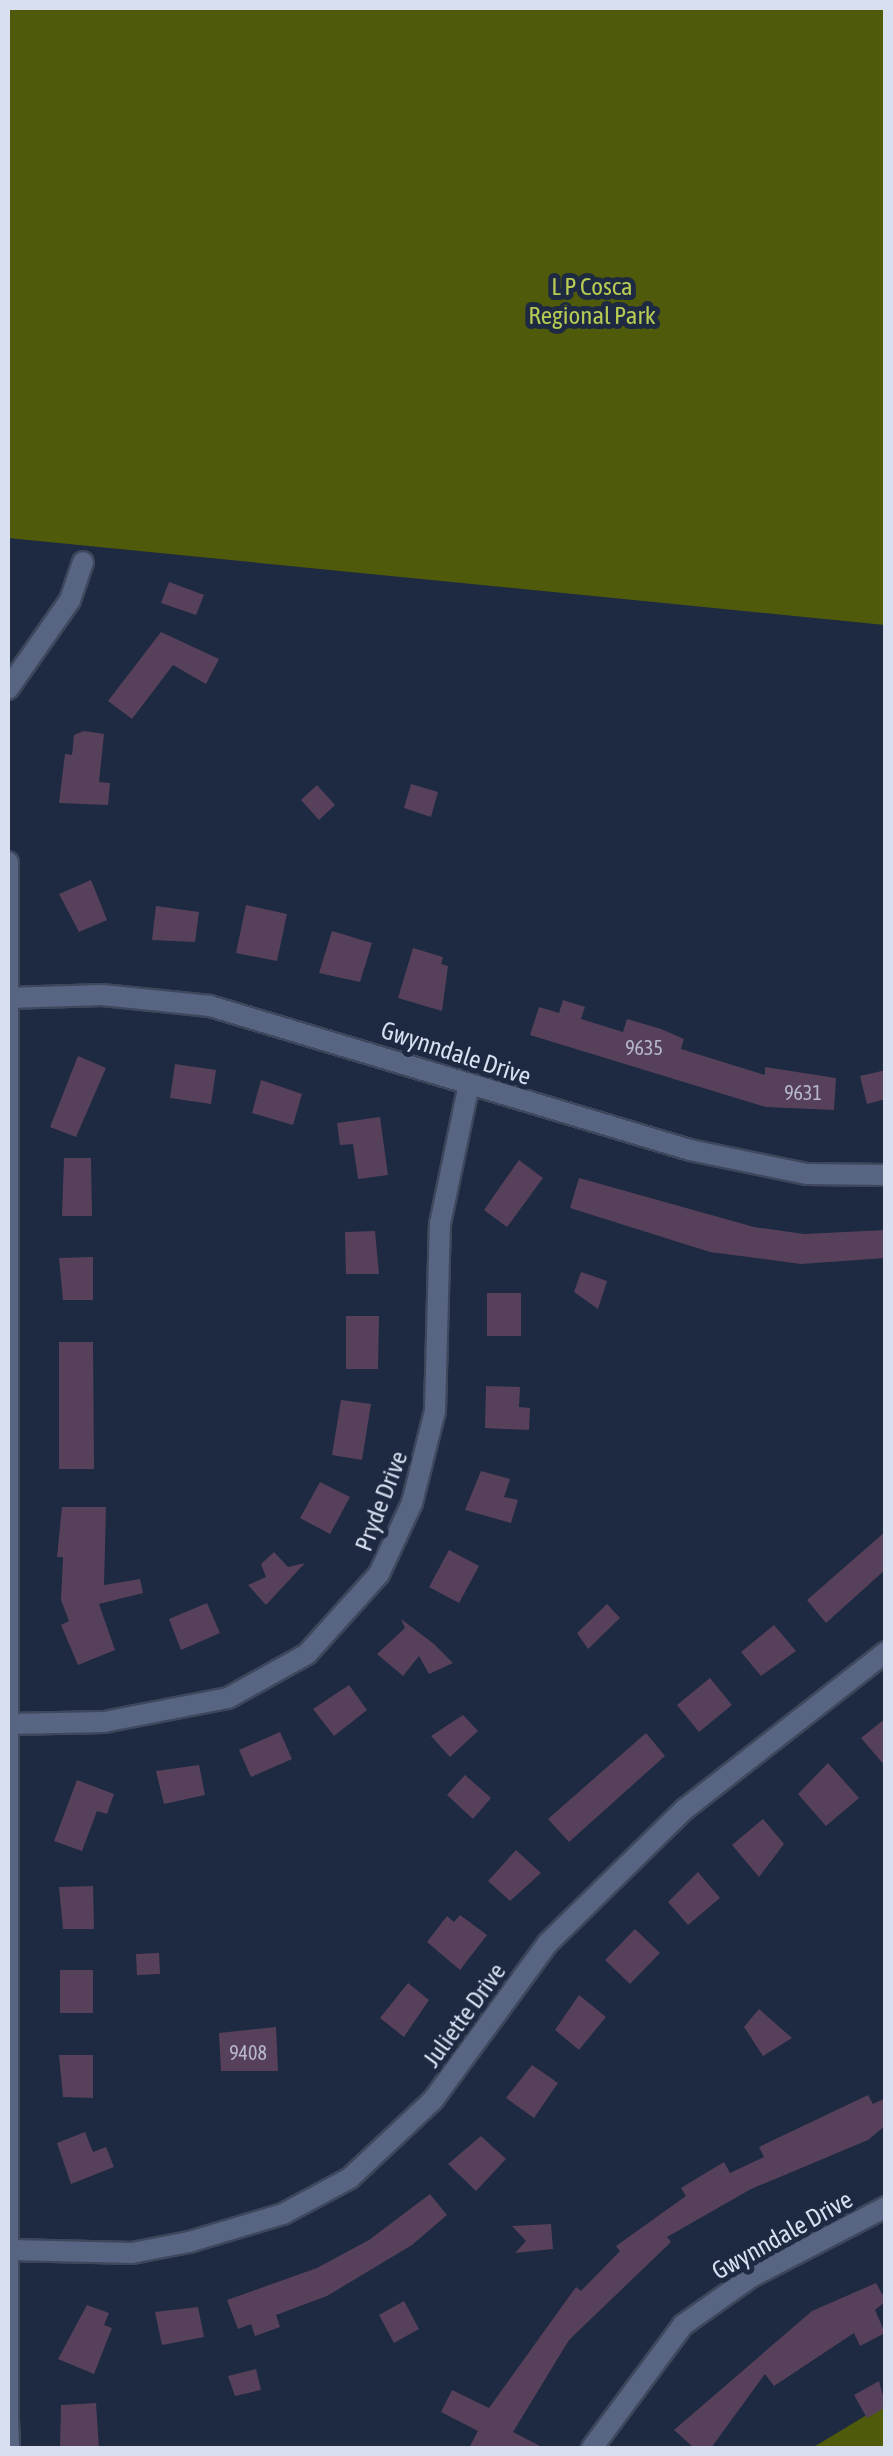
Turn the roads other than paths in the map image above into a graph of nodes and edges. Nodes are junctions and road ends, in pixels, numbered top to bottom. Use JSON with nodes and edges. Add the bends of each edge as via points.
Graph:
{"nodes":[{"id":1,"x":83,"y":562,"type":"dead end"},
{"id":2,"x":8,"y":689,"type":"edge"},
{"id":3,"x":8,"y":862,"type":"edge"},
{"id":4,"x":8,"y":998,"type":"edge"},
{"id":5,"x":468,"y":1088,"type":"junction"},
{"id":6,"x":886,"y":1175,"type":"edge"},
{"id":7,"x":886,"y":1652,"type":"edge"},
{"id":8,"x":9,"y":1724,"type":"edge"},
{"id":9,"x":886,"y":2208,"type":"edge"},
{"id":10,"x":12,"y":2250,"type":"junction"},
{"id":11,"x":8,"y":2418,"type":"edge"},
{"id":12,"x":10,"y":2448,"type":"edge"},
{"id":13,"x":592,"y":2448,"type":"edge"}],
"edges":[{"from":1,"to":2,"type":"street","via":[[70,600]]},
{"from":3,"to":4,"type":"street"},
{"from":4,"to":5,"type":"street","name":"Gwynndale Drive","via":[[102,995],[210,1006],[335,1039]]},
{"from":4,"to":8,"type":"street"},
{"from":5,"to":6,"type":"street","name":"Gwynndale Drive","via":[[758,1166]]},
{"from":5,"to":8,"type":"street","name":"Pryde Drive","via":[[440,1224],[435,1411],[412,1503],[379,1574],[307,1654],[228,1698],[104,1722]]},
{"from":7,"to":10,"type":"street","name":"Juliette Drive","via":[[685,1809],[548,1943],[434,2100],[350,2178],[284,2214],[188,2242],[117,2253]]},
{"from":8,"to":10,"type":"street"},
{"from":9,"to":13,"type":"street","name":"Gwynndale Drive","via":[[751,2277],[683,2325]]},
{"from":10,"to":11,"type":"street"},
{"from":11,"to":12,"type":"street"}]}
